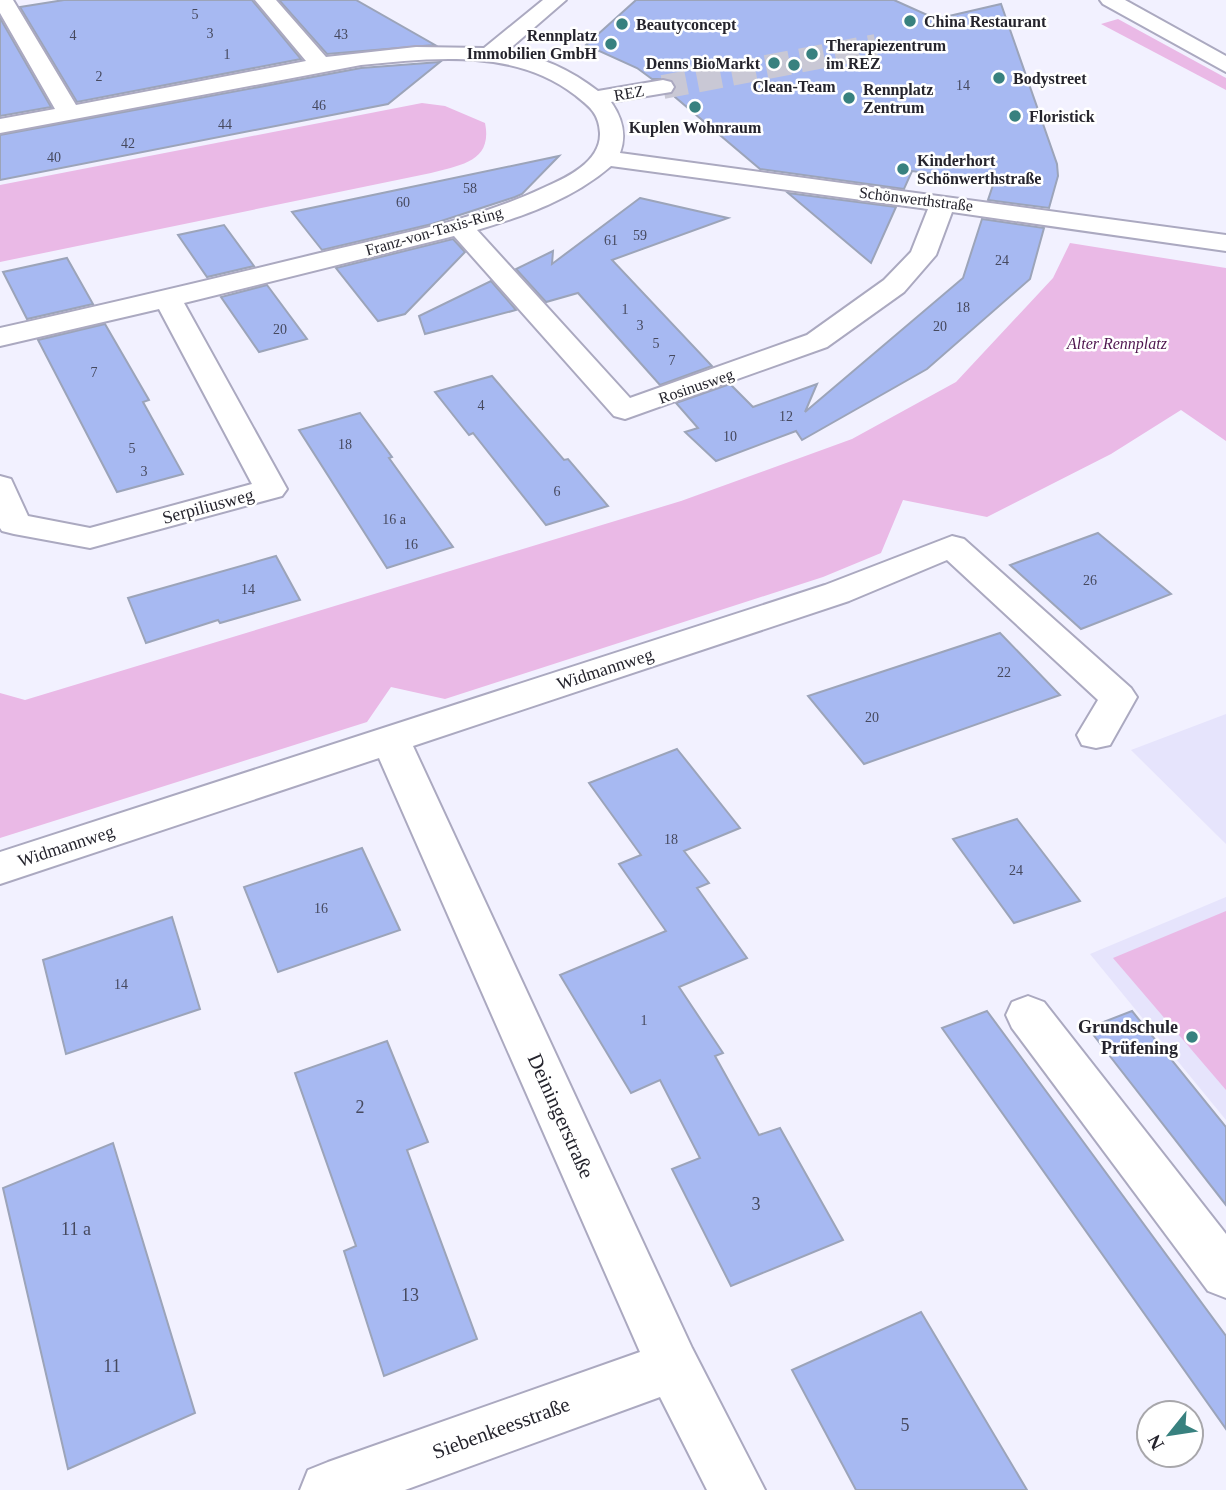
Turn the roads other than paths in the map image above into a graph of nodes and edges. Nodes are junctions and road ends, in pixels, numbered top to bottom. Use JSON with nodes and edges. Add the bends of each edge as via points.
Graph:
{"nodes":[{"id":1,"x":3,"y":0,"type":"edge"},
{"id":2,"x":265,"y":0,"type":"edge"},
{"id":3,"x":556,"y":0,"type":"edge"},
{"id":4,"x":1110,"y":0,"type":"edge"},
{"id":5,"x":488,"y":56,"type":"junction"},
{"id":6,"x":321,"y":65,"type":"junction"},
{"id":7,"x":1226,"y":65,"type":"edge"},
{"id":8,"x":663,"y":87,"type":"tunnel mouth"},
{"id":9,"x":595,"y":99,"type":"junction"},
{"id":10,"x":69,"y":113,"type":"junction"},
{"id":11,"x":0,"y":126,"type":"edge"},
{"id":12,"x":605,"y":158,"type":"junction"},
{"id":13,"x":943,"y":203,"type":"junction"},
{"id":14,"x":460,"y":227,"type":"junction"},
{"id":15,"x":1226,"y":243,"type":"edge"},
{"id":16,"x":167,"y":300,"type":"junction"},
{"id":17,"x":0,"y":337,"type":"edge"},
{"id":18,"x":0,"y":486,"type":"edge"},
{"id":19,"x":1096,"y":735,"type":"dead end"},
{"id":20,"x":391,"y":740,"type":"junction"},
{"id":21,"x":0,"y":868,"type":"edge"},
{"id":22,"x":1028,"y":1014,"type":"dead end"},
{"id":23,"x":1226,"y":1274,"type":"edge"},
{"id":24,"x":673,"y":1366,"type":"junction"},
{"id":25,"x":328,"y":1490,"type":"edge"},
{"id":26,"x":737,"y":1490,"type":"edge"}],
"edges":[{"from":1,"to":10,"type":"street"},
{"from":2,"to":6,"type":"street"},
{"from":3,"to":5,"type":"street"},
{"from":4,"to":7,"type":"street"},
{"from":5,"to":6,"type":"street","via":[[411,53]]},
{"from":5,"to":9,"type":"street","via":[[551,71],[574,81]]},
{"from":6,"to":10,"type":"street"},
{"from":8,"to":9,"type":"street","name":"REZ"},
{"from":9,"to":12,"type":"street","via":[[610,123],[612,141]]},
{"from":10,"to":11,"type":"street"},
{"from":12,"to":13,"type":"street","name":"Schönwerthstraße"},
{"from":12,"to":14,"type":"street","name":"Franz-von-Taxis-Ring","via":[[556,191]]},
{"from":13,"to":14,"type":"street","name":"Rosinusweg","via":[[923,255],[894,286],[817,341],[625,410]]},
{"from":13,"to":15,"type":"street","name":"Schönwerthstraße"},
{"from":14,"to":16,"type":"street","name":"Franz-von-Taxis-Ring"},
{"from":16,"to":17,"type":"street","name":"Franz-von-Taxis-Ring"},
{"from":16,"to":18,"type":"street","name":"Serpiliusweg","via":[[271,489],[90,538],[14,524]]},
{"from":19,"to":20,"type":"street","name":"Widmannweg","via":[[1118,697],[952,546],[837,593]]},
{"from":20,"to":21,"type":"street","name":"Widmannweg"},
{"from":20,"to":24,"type":"street","name":"Deiningerstraße"},
{"from":22,"to":23,"type":"street"},
{"from":24,"to":25,"type":"street","name":"Siebenkeesstraße"},
{"from":24,"to":26,"type":"street","name":"Deiningerstraße"}]}
